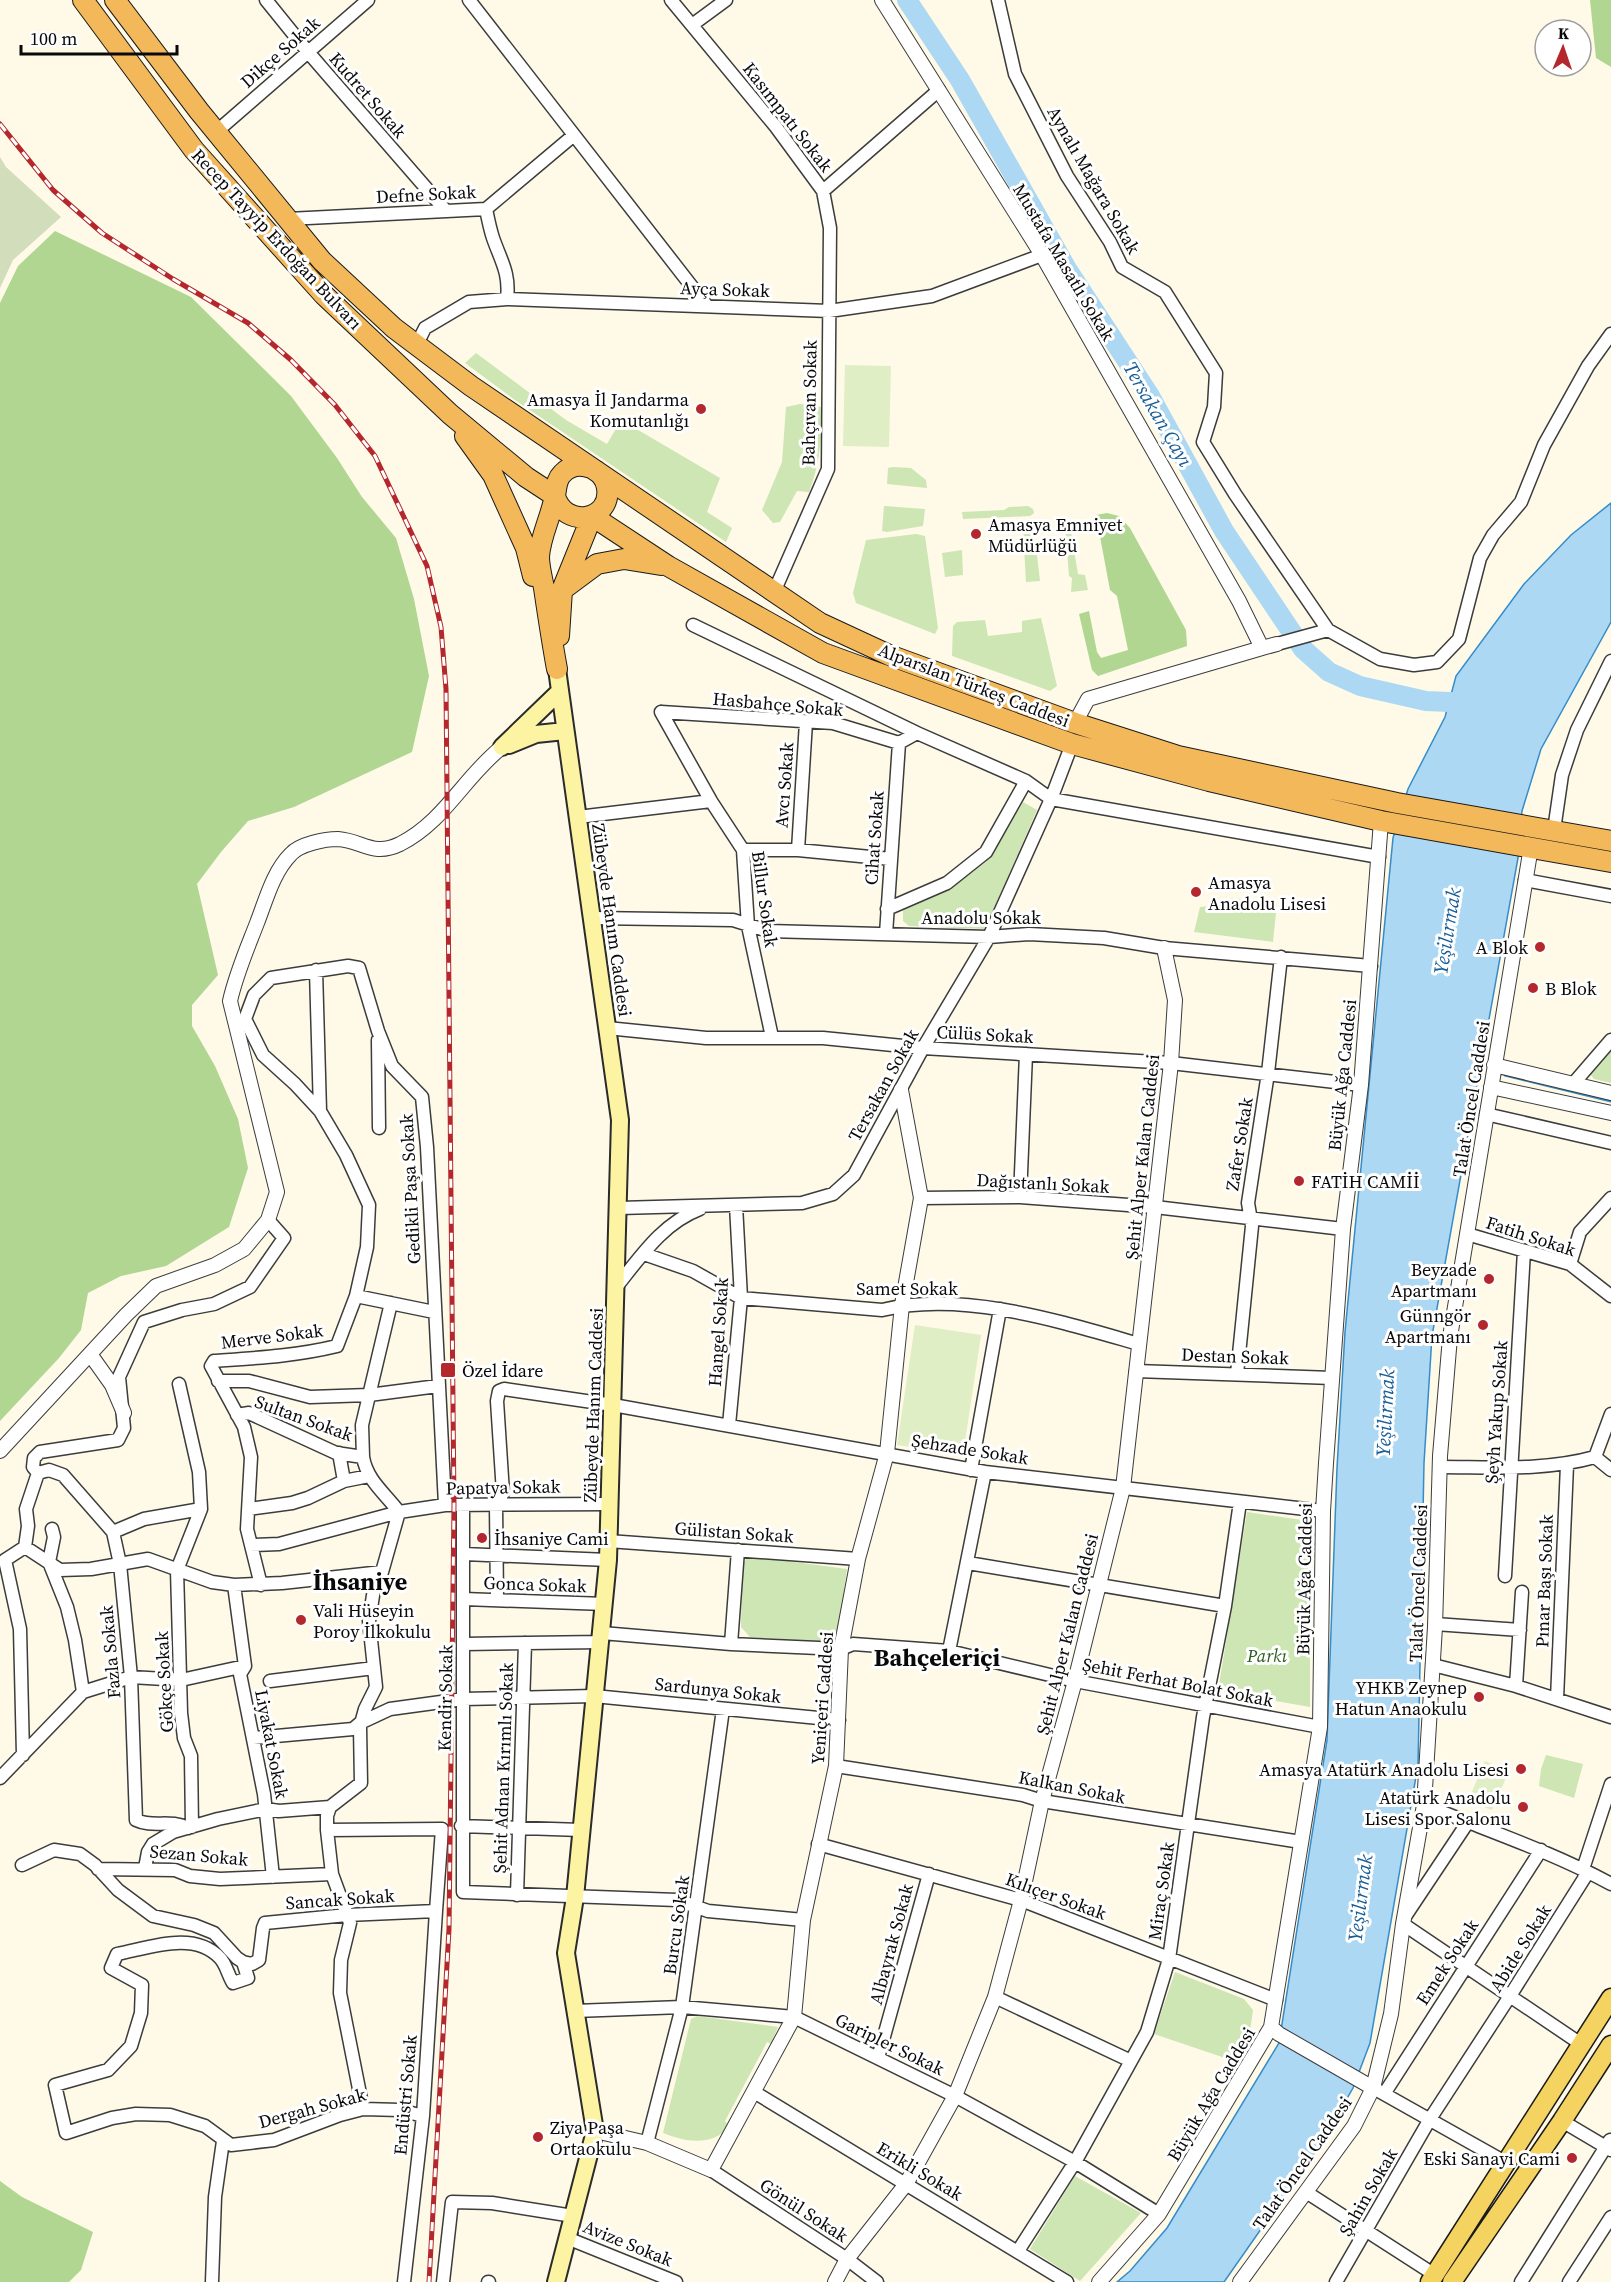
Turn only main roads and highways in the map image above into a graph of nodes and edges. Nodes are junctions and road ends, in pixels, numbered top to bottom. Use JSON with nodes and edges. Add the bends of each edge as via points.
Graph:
{"nodes":[{"id":1,"x":83,"y":0,"type":"edge"},
{"id":2,"x":115,"y":0,"type":"edge"},
{"id":3,"x":450,"y":414,"type":"junction"},
{"id":4,"x":595,"y":469,"type":"junction"},
{"id":5,"x":555,"y":496,"type":"junction"},
{"id":6,"x":592,"y":516,"type":"junction"},
{"id":7,"x":668,"y":566,"type":"junction"},
{"id":8,"x":562,"y":590,"type":"junction"},
{"id":9,"x":557,"y":669,"type":"junction"},
{"id":10,"x":560,"y":691,"type":"junction"},
{"id":11,"x":566,"y":731,"type":"junction"},
{"id":12,"x":1611,"y":841,"type":"edge"},
{"id":13,"x":1611,"y":862,"type":"edge"},
{"id":14,"x":1611,"y":1998,"type":"edge"},
{"id":15,"x":1611,"y":2045,"type":"edge"},
{"id":16,"x":1439,"y":2280,"type":"edge"},
{"id":17,"x":555,"y":2282,"type":"edge"}],
"edges":[{"from":1,"to":3,"type":"highway","name":"Recep Tayyip Erdoğan Bulvarı","via":[[194,150],[324,295]]},
{"from":2,"to":4,"type":"highway","name":"Recep Tayyip Erdoğan Bulvarı","via":[[322,261],[417,345]]},
{"from":3,"to":5,"type":"highway","name":"Recep Tayyip Erdoğan Bulvarı"},
{"from":3,"to":9,"type":"highway","via":[[493,475],[526,548]]},
{"from":4,"to":5,"type":"highway","via":[[583,465],[567,469],[557,481]]},
{"from":4,"to":6,"type":"highway","via":[[604,478],[608,495]]},
{"from":4,"to":12,"type":"highway","name":"Alparslan Türkeş Caddesi","via":[[820,623],[889,655],[1178,756]]},
{"from":5,"to":6,"type":"highway","via":[[566,513],[583,518]]},
{"from":5,"to":9,"type":"highway","via":[[539,557]]},
{"from":6,"to":7,"type":"highway","name":"Alparslan Türkeş Caddesi"},
{"from":6,"to":8,"type":"highway"},
{"from":7,"to":8,"type":"highway","via":[[624,559],[597,564]]},
{"from":7,"to":13,"type":"highway","name":"Alparslan Türkeş Caddesi","via":[[823,653],[1072,744],[1387,822]]},
{"from":8,"to":9,"type":"highway"},
{"from":9,"to":10,"type":"main road","name":"Zübeyde Hanım Caddesi"},
{"from":10,"to":11,"type":"main road","name":"Zübeyde Hanım Caddesi"},
{"from":10,"to":11,"type":"main road","via":[[502,747],[536,734]]},
{"from":11,"to":17,"type":"main road","name":"Zübeyde Hanım Caddesi","via":[[620,1120],[608,1560],[575,1898],[566,1953],[595,2131]]},
{"from":14,"to":16,"type":"main road","via":[[1505,2162]]},
{"from":15,"to":16,"type":"main road","via":[[1562,2121]]}]}
